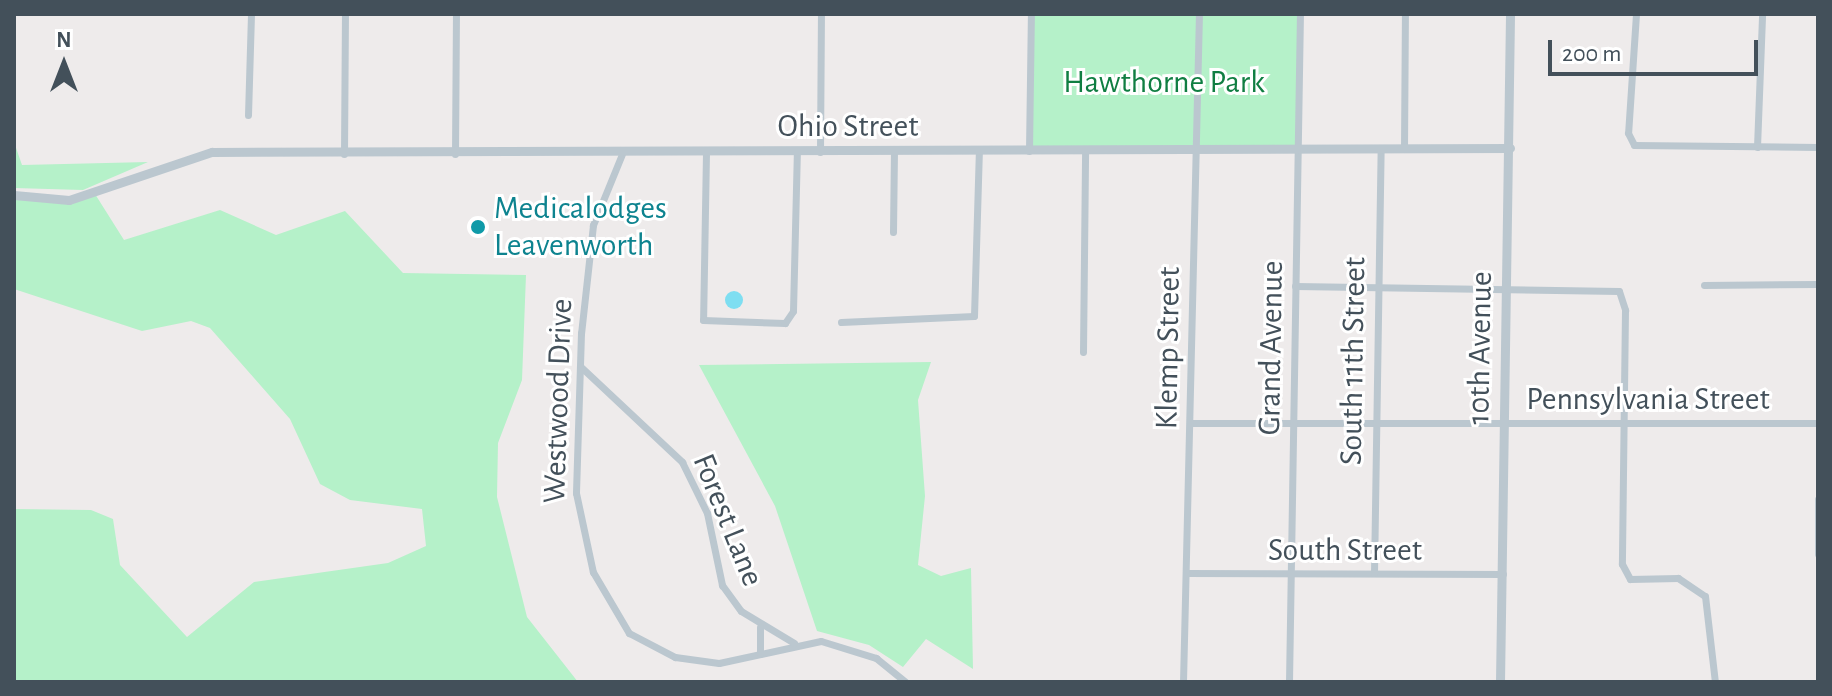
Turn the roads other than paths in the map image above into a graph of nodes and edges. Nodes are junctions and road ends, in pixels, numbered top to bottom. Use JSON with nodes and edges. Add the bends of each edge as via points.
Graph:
{"nodes":[{"id":1,"x":251,"y":14,"type":"edge"},
{"id":2,"x":345,"y":14,"type":"edge"},
{"id":3,"x":456,"y":14,"type":"edge"},
{"id":4,"x":821,"y":14,"type":"edge"},
{"id":5,"x":1031,"y":14,"type":"edge"},
{"id":6,"x":1199,"y":14,"type":"edge"},
{"id":7,"x":1300,"y":14,"type":"edge"},
{"id":8,"x":1405,"y":14,"type":"edge"},
{"id":9,"x":1510,"y":14,"type":"edge"},
{"id":10,"x":1636,"y":14,"type":"edge"},
{"id":11,"x":1762,"y":14,"type":"edge"},
{"id":12,"x":248,"y":115,"type":"dead end"},
{"id":13,"x":1757,"y":147,"type":"junction"},
{"id":14,"x":1818,"y":147,"type":"edge"},
{"id":15,"x":1404,"y":148,"type":"junction"},
{"id":16,"x":1510,"y":148,"type":"junction"},
{"id":17,"x":1381,"y":149,"type":"junction"},
{"id":18,"x":1197,"y":150,"type":"junction"},
{"id":19,"x":1297,"y":150,"type":"junction"},
{"id":20,"x":1029,"y":151,"type":"junction"},
{"id":21,"x":1085,"y":151,"type":"junction"},
{"id":22,"x":797,"y":152,"type":"junction"},
{"id":23,"x":820,"y":152,"type":"junction"},
{"id":24,"x":894,"y":152,"type":"junction"},
{"id":25,"x":979,"y":152,"type":"junction"},
{"id":26,"x":706,"y":153,"type":"junction"},
{"id":27,"x":344,"y":154,"type":"junction"},
{"id":28,"x":455,"y":154,"type":"junction"},
{"id":29,"x":622,"y":154,"type":"junction"},
{"id":30,"x":14,"y":195,"type":"edge"},
{"id":31,"x":893,"y":232,"type":"dead end"},
{"id":32,"x":1818,"y":284,"type":"edge"},
{"id":33,"x":1704,"y":285,"type":"dead end"},
{"id":34,"x":1295,"y":286,"type":"junction"},
{"id":35,"x":1378,"y":286,"type":"junction"},
{"id":36,"x":1507,"y":287,"type":"junction"},
{"id":37,"x":841,"y":322,"type":"dead end"},
{"id":38,"x":1083,"y":352,"type":"dead end"},
{"id":39,"x":581,"y":367,"type":"junction"},
{"id":40,"x":1505,"y":422,"type":"junction"},
{"id":41,"x":1191,"y":423,"type":"junction"},
{"id":42,"x":1624,"y":423,"type":"junction"},
{"id":43,"x":1818,"y":423,"type":"edge"},
{"id":44,"x":1294,"y":424,"type":"junction"},
{"id":45,"x":1376,"y":424,"type":"junction"},
{"id":46,"x":1818,"y":499,"type":"edge"},
{"id":47,"x":1818,"y":554,"type":"edge"},
{"id":48,"x":1187,"y":573,"type":"junction"},
{"id":49,"x":1374,"y":573,"type":"junction"},
{"id":50,"x":1291,"y":574,"type":"junction"},
{"id":51,"x":1503,"y":574,"type":"junction"},
{"id":52,"x":760,"y":627,"type":"junction"},
{"id":53,"x":794,"y":643,"type":"junction"},
{"id":54,"x":760,"y":654,"type":"junction"},
{"id":55,"x":906,"y":682,"type":"edge"},
{"id":56,"x":1183,"y":682,"type":"edge"},
{"id":57,"x":1289,"y":682,"type":"edge"},
{"id":58,"x":1500,"y":682,"type":"edge"},
{"id":59,"x":1715,"y":682,"type":"edge"}],
"edges":[{"from":1,"to":12,"type":"street"},
{"from":2,"to":27,"type":"street"},
{"from":3,"to":28,"type":"street"},
{"from":4,"to":23,"type":"street"},
{"from":5,"to":20,"type":"street"},
{"from":6,"to":18,"type":"street","name":"Klemp Street"},
{"from":7,"to":19,"type":"street","name":"Grand Avenue"},
{"from":8,"to":15,"type":"street"},
{"from":9,"to":16,"type":"street","name":"10th Avenue"},
{"from":10,"to":13,"type":"street","via":[[1628,133],[1634,145]]},
{"from":11,"to":13,"type":"street"},
{"from":13,"to":14,"type":"street"},
{"from":15,"to":16,"type":"street","name":"Ohio Street"},
{"from":15,"to":17,"type":"street","name":"Ohio Street"},
{"from":16,"to":36,"type":"street","name":"10th Avenue"},
{"from":17,"to":19,"type":"street","name":"Ohio Street"},
{"from":17,"to":35,"type":"street","name":"South 11th Street"},
{"from":18,"to":19,"type":"street","name":"Ohio Street"},
{"from":18,"to":21,"type":"street","name":"Ohio Street"},
{"from":18,"to":41,"type":"street","name":"Klemp Street"},
{"from":19,"to":34,"type":"street","name":"Grand Avenue"},
{"from":20,"to":21,"type":"street","name":"Ohio Street"},
{"from":20,"to":25,"type":"street","name":"Ohio Street"},
{"from":21,"to":38,"type":"street"},
{"from":22,"to":23,"type":"street","name":"Ohio Street"},
{"from":22,"to":26,"type":"street","name":"Ohio Street"},
{"from":22,"to":26,"type":"street","via":[[793,311],[785,323],[703,320]]},
{"from":23,"to":24,"type":"street","name":"Ohio Street"},
{"from":24,"to":25,"type":"street","name":"Ohio Street"},
{"from":24,"to":31,"type":"street"},
{"from":25,"to":37,"type":"street","via":[[975,313],[961,322]]},
{"from":26,"to":29,"type":"street","name":"Ohio Street"},
{"from":27,"to":28,"type":"street","name":"Ohio Street"},
{"from":27,"to":30,"type":"street","name":"Ohio Street","via":[[187,156],[69,200]]},
{"from":28,"to":29,"type":"street","name":"Ohio Street"},
{"from":29,"to":39,"type":"street","name":"Westwood Drive","via":[[593,225]]},
{"from":32,"to":33,"type":"street"},
{"from":34,"to":35,"type":"street"},
{"from":34,"to":44,"type":"street","name":"Grand Avenue"},
{"from":35,"to":36,"type":"street"},
{"from":35,"to":45,"type":"street","name":"South 11th Street"},
{"from":36,"to":40,"type":"street","name":"10th Avenue"},
{"from":36,"to":42,"type":"street","via":[[1619,291]]},
{"from":39,"to":52,"type":"street","name":"Forest Lane","via":[[682,462],[707,513],[722,585]]},
{"from":39,"to":54,"type":"street","name":"Westwood Drive","via":[[579,533],[620,621],[639,641],[695,662]]},
{"from":40,"to":42,"type":"street","name":"Pennsylvania Street"},
{"from":40,"to":45,"type":"street","name":"Pennsylvania Street"},
{"from":40,"to":51,"type":"street","name":"10th Avenue"},
{"from":41,"to":44,"type":"street","name":"Pennsylvania Street"},
{"from":41,"to":48,"type":"street","name":"Klemp Street"},
{"from":42,"to":43,"type":"street","name":"Pennsylvania Street"},
{"from":42,"to":59,"type":"street","via":[[1622,564],[1630,579],[1678,578],[1705,596]]},
{"from":44,"to":45,"type":"street","name":"Pennsylvania Street"},
{"from":44,"to":50,"type":"street","name":"Grand Avenue"},
{"from":45,"to":49,"type":"street","name":"South 11th Street"},
{"from":46,"to":47,"type":"street"},
{"from":48,"to":50,"type":"street","name":"South Street"},
{"from":48,"to":56,"type":"street","name":"Klemp Street"},
{"from":49,"to":50,"type":"street","name":"South Street"},
{"from":49,"to":51,"type":"street","name":"South Street"},
{"from":50,"to":57,"type":"street","name":"Grand Avenue"},
{"from":51,"to":58,"type":"street","name":"10th Avenue"},
{"from":52,"to":53,"type":"street","name":"Forest Lane"},
{"from":52,"to":54,"type":"street","name":"Forest Lane"},
{"from":53,"to":54,"type":"street","name":"Westwood Drive"},
{"from":53,"to":55,"type":"street","name":"Westwood Drive","via":[[850,647]]}]}
